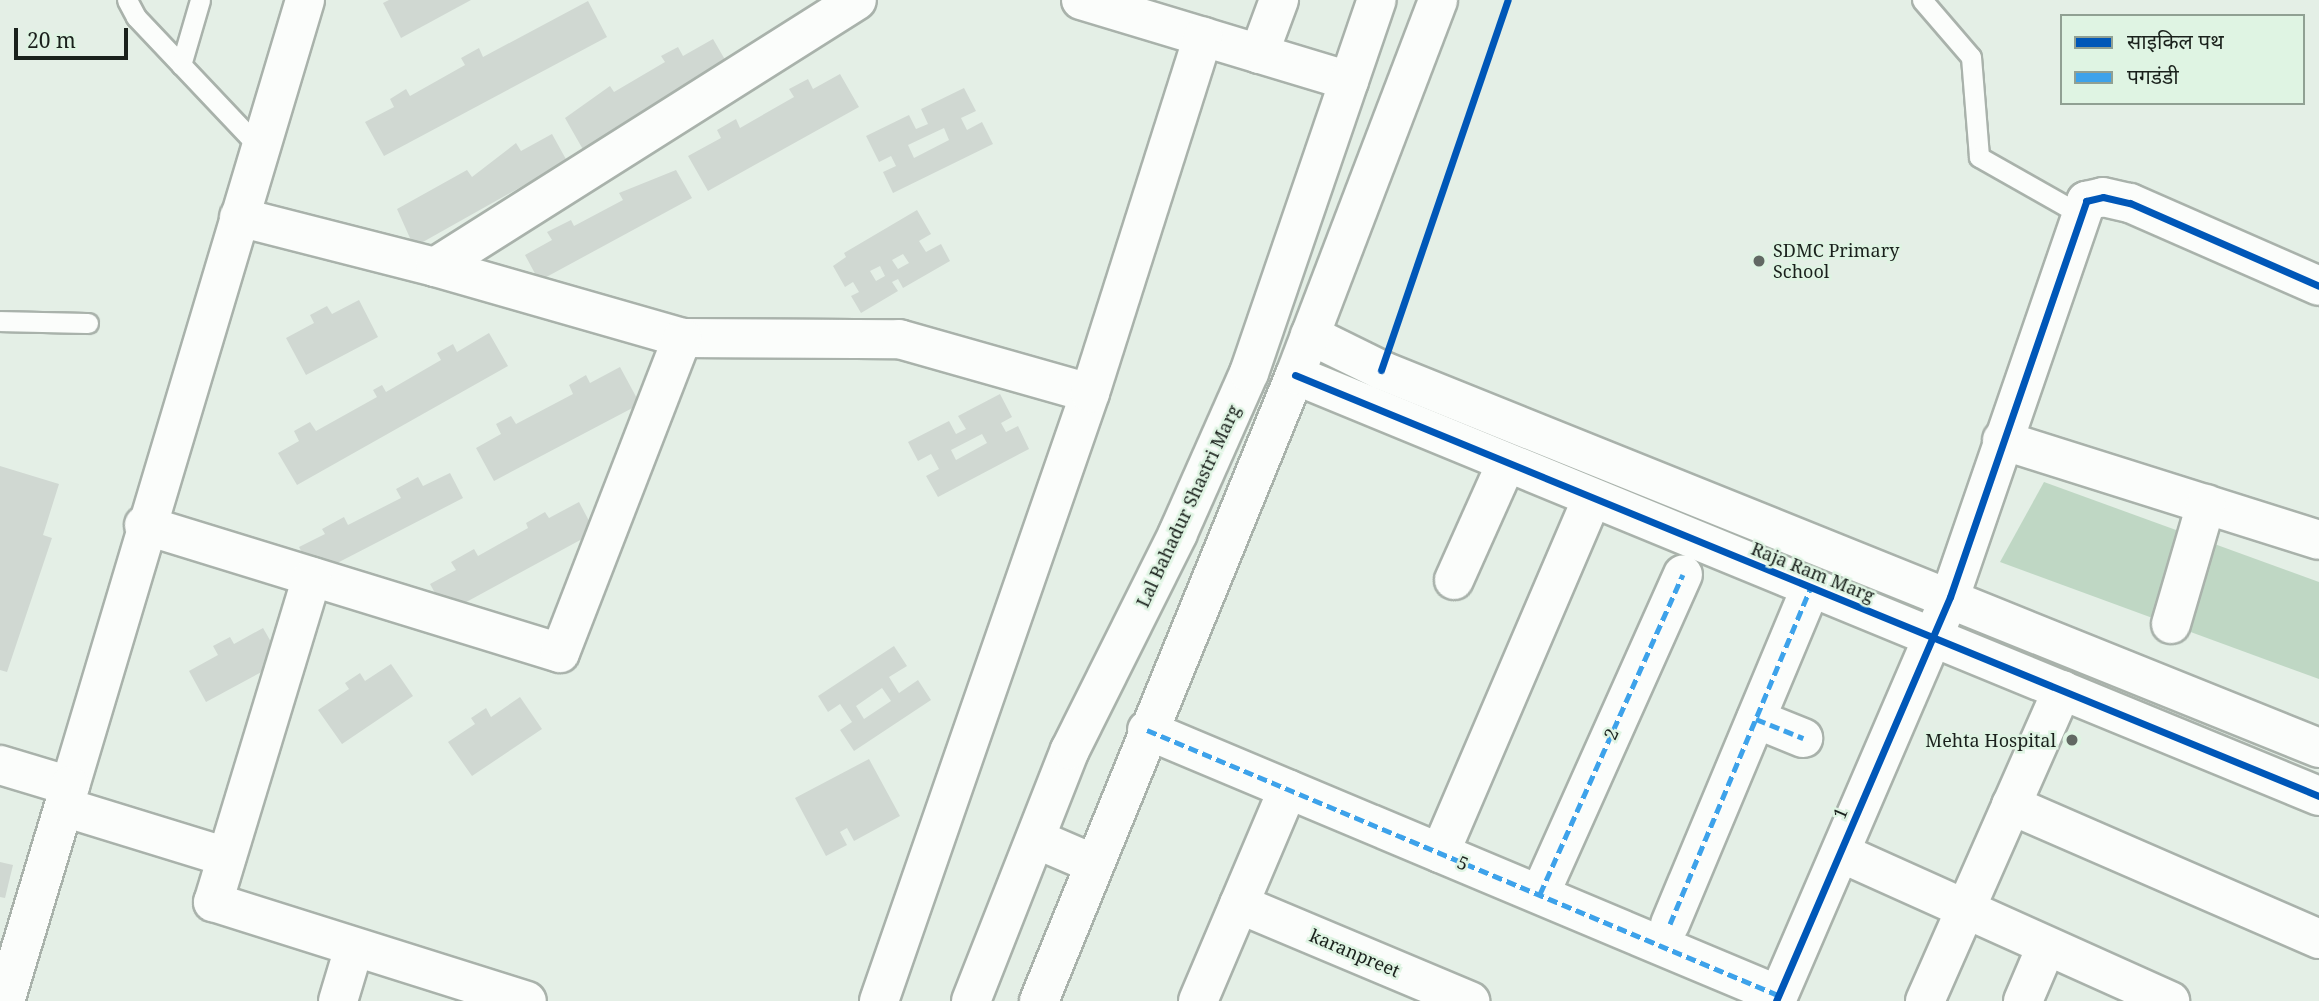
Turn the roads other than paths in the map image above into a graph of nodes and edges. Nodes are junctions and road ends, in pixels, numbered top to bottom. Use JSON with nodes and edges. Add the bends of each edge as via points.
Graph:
{"nodes":[{"id":1,"x":127,"y":0,"type":"edge"},
{"id":2,"x":200,"y":0,"type":"edge"},
{"id":3,"x":305,"y":0,"type":"edge"},
{"id":4,"x":856,"y":0,"type":"edge"},
{"id":5,"x":1081,"y":0,"type":"edge"},
{"id":6,"x":1279,"y":0,"type":"edge"},
{"id":7,"x":1377,"y":0,"type":"edge"},
{"id":8,"x":1438,"y":0,"type":"edge"},
{"id":9,"x":1922,"y":0,"type":"edge"},
{"id":10,"x":1203,"y":37,"type":"junction"},
{"id":11,"x":1259,"y":54,"type":"junction"},
{"id":12,"x":181,"y":65,"type":"junction"},
{"id":13,"x":1349,"y":81,"type":"junction"},
{"id":14,"x":260,"y":148,"type":"junction"},
{"id":15,"x":2078,"y":214,"type":"junction"},
{"id":16,"x":239,"y":217,"type":"junction"},
{"id":17,"x":435,"y":267,"type":"junction"},
{"id":18,"x":2319,"y":286,"type":"edge"},
{"id":19,"x":0,"y":321,"type":"edge"},
{"id":20,"x":88,"y":323,"type":"dead end"},
{"id":21,"x":1310,"y":335,"type":"junction"},
{"id":22,"x":682,"y":338,"type":"junction"},
{"id":23,"x":1295,"y":375,"type":"junction"},
{"id":24,"x":1090,"y":393,"type":"junction"},
{"id":25,"x":2002,"y":440,"type":"junction"},
{"id":26,"x":1506,"y":464,"type":"junction"},
{"id":27,"x":1592,"y":498,"type":"junction"},
{"id":28,"x":2206,"y":504,"type":"junction"},
{"id":29,"x":144,"y":525,"type":"junction"},
{"id":30,"x":2319,"y":540,"type":"edge"},
{"id":31,"x":1683,"y":574,"type":"dead end"},
{"id":32,"x":312,"y":577,"type":"junction"},
{"id":33,"x":1454,"y":580,"type":"dead end"},
{"id":34,"x":1810,"y":589,"type":"junction"},
{"id":35,"x":1950,"y":597,"type":"junction"},
{"id":36,"x":2171,"y":624,"type":"dead end"},
{"id":37,"x":1933,"y":638,"type":"junction"},
{"id":38,"x":2062,"y":690,"type":"junction"},
{"id":39,"x":1756,"y":719,"type":"junction"},
{"id":40,"x":1147,"y":730,"type":"junction"},
{"id":41,"x":1803,"y":738,"type":"dead end"},
{"id":42,"x":2319,"y":748,"type":"edge"},
{"id":43,"x":0,"y":765,"type":"edge"},
{"id":44,"x":1288,"y":789,"type":"junction"},
{"id":45,"x":67,"y":796,"type":"junction"},
{"id":46,"x":2319,"y":796,"type":"edge"},
{"id":47,"x":2011,"y":805,"type":"junction"},
{"id":48,"x":1037,"y":839,"type":"junction"},
{"id":49,"x":1440,"y":853,"type":"junction"},
{"id":50,"x":1840,"y":853,"type":"junction"},
{"id":51,"x":227,"y":857,"type":"junction"},
{"id":52,"x":1094,"y":864,"type":"junction"},
{"id":53,"x":1540,"y":894,"type":"junction"},
{"id":54,"x":1239,"y":904,"type":"junction"},
{"id":55,"x":1964,"y":911,"type":"junction"},
{"id":56,"x":1670,"y":924,"type":"dead end"},
{"id":57,"x":2319,"y":939,"type":"edge"},
{"id":58,"x":2046,"y":947,"type":"junction"},
{"id":59,"x":354,"y":948,"type":"junction"},
{"id":60,"x":9,"y":957,"type":"edge"},
{"id":61,"x":1777,"y":998,"type":"edge"},
{"id":62,"x":2157,"y":998,"type":"edge"},
{"id":63,"x":1205,"y":999,"type":"edge"},
{"id":64,"x":5,"y":1001,"type":"edge"},
{"id":65,"x":338,"y":1001,"type":"edge"},
{"id":66,"x":527,"y":1001,"type":"edge"},
{"id":67,"x":879,"y":1001,"type":"edge"},
{"id":68,"x":971,"y":1001,"type":"edge"},
{"id":69,"x":1039,"y":1001,"type":"edge"},
{"id":70,"x":1470,"y":1001,"type":"edge"},
{"id":71,"x":1925,"y":1001,"type":"edge"},
{"id":72,"x":2023,"y":1001,"type":"edge"}],
"edges":[{"from":1,"to":12,"type":"lane"},
{"from":2,"to":12,"type":"lane"},
{"from":3,"to":14,"type":"street"},
{"from":4,"to":17,"type":"street"},
{"from":5,"to":10,"type":"street"},
{"from":6,"to":11,"type":"street"},
{"from":7,"to":13,"type":"street","name":"Lal Bahadur Shastri Marg"},
{"from":8,"to":21,"type":"street"},
{"from":9,"to":15,"type":"lane","via":[[1971,57],[1979,157]]},
{"from":10,"to":11,"type":"street"},
{"from":10,"to":24,"type":"street"},
{"from":11,"to":13,"type":"street"},
{"from":12,"to":14,"type":"lane"},
{"from":13,"to":48,"type":"street","name":"Lal Bahadur Shastri Marg","via":[[1249,373],[1178,533],[1070,750]]},
{"from":14,"to":16,"type":"street"},
{"from":15,"to":18,"type":"street","via":[[2086,201],[2103,197],[2130,203]]},
{"from":15,"to":25,"type":"street","name":"1"},
{"from":16,"to":17,"type":"street"},
{"from":16,"to":29,"type":"street"},
{"from":17,"to":22,"type":"street"},
{"from":19,"to":20,"type":"lane"},
{"from":21,"to":23,"type":"street"},
{"from":21,"to":35,"type":"street","name":"Raja Ram Marg","via":[[1381,370]]},
{"from":22,"to":24,"type":"street","via":[[899,339]]},
{"from":22,"to":32,"type":"street","via":[[560,653]]},
{"from":23,"to":26,"type":"street","name":"Raja Ram Marg"},
{"from":23,"to":40,"type":"street"},
{"from":24,"to":67,"type":"street"},
{"from":25,"to":28,"type":"street"},
{"from":25,"to":35,"type":"street","name":"1"},
{"from":26,"to":27,"type":"street","name":"Raja Ram Marg"},
{"from":26,"to":33,"type":"street"},
{"from":27,"to":34,"type":"street","name":"Raja Ram Marg"},
{"from":27,"to":49,"type":"street"},
{"from":28,"to":30,"type":"street"},
{"from":28,"to":36,"type":"street"},
{"from":29,"to":32,"type":"street"},
{"from":29,"to":45,"type":"street"},
{"from":31,"to":53,"type":"street","name":"2"},
{"from":32,"to":51,"type":"street"},
{"from":34,"to":37,"type":"street","name":"Raja Ram Marg"},
{"from":34,"to":39,"type":"street"},
{"from":35,"to":37,"type":"street","name":"1"},
{"from":35,"to":42,"type":"street","name":"Raja Ram Marg"},
{"from":37,"to":38,"type":"street","name":"Raja Ram Marg"},
{"from":37,"to":50,"type":"street","name":"1"},
{"from":38,"to":46,"type":"street","name":"Raja Ram Marg"},
{"from":38,"to":47,"type":"street"},
{"from":39,"to":41,"type":"street"},
{"from":39,"to":56,"type":"street"},
{"from":40,"to":44,"type":"street","name":"5"},
{"from":40,"to":52,"type":"street"},
{"from":43,"to":45,"type":"street"},
{"from":44,"to":49,"type":"street","name":"5"},
{"from":44,"to":54,"type":"street"},
{"from":45,"to":51,"type":"street"},
{"from":45,"to":60,"type":"street"},
{"from":47,"to":55,"type":"street"},
{"from":47,"to":57,"type":"street"},
{"from":48,"to":52,"type":"street"},
{"from":48,"to":68,"type":"street","name":"Lal Bahadur Shastri Marg"},
{"from":49,"to":53,"type":"street","name":"5"},
{"from":50,"to":55,"type":"street"},
{"from":50,"to":61,"type":"street","name":"1"},
{"from":51,"to":59,"type":"street","via":[[213,902]]},
{"from":52,"to":69,"type":"street"},
{"from":53,"to":61,"type":"street","name":"5"},
{"from":54,"to":63,"type":"street"},
{"from":54,"to":70,"type":"street","name":"karanpreet"},
{"from":55,"to":58,"type":"street"},
{"from":55,"to":71,"type":"street"},
{"from":58,"to":62,"type":"street"},
{"from":58,"to":72,"type":"street"},
{"from":59,"to":65,"type":"street"},
{"from":59,"to":66,"type":"street"},
{"from":60,"to":64,"type":"street"}]}
